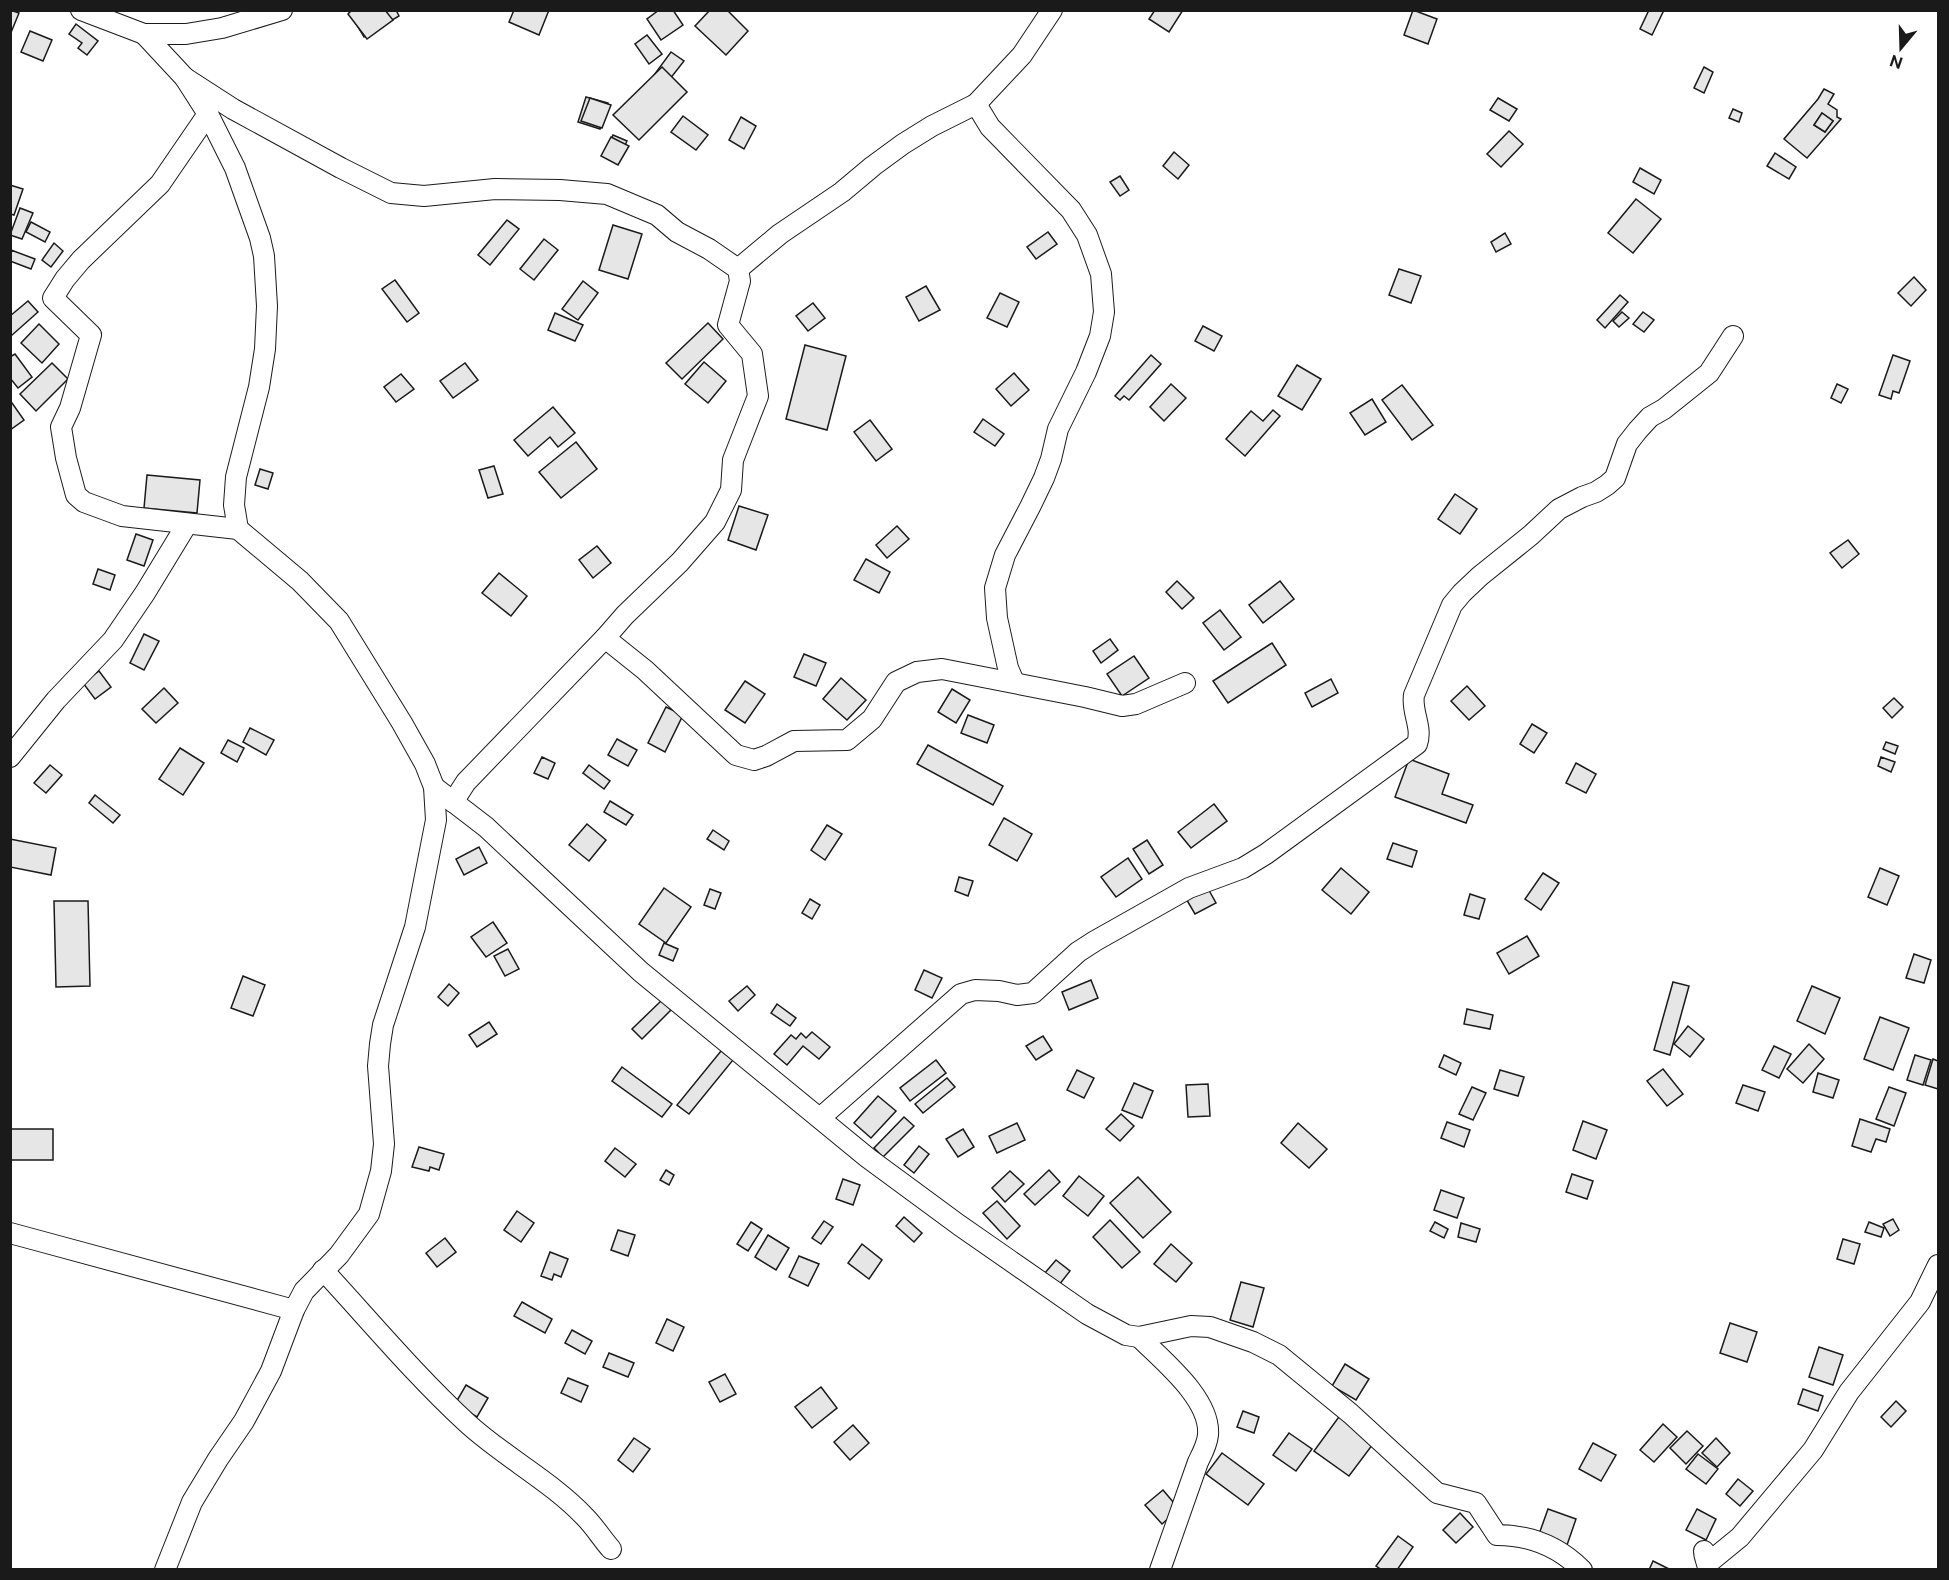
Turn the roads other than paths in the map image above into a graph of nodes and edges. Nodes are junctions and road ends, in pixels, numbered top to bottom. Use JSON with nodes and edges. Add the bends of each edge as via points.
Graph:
{"nodes":[{"id":1,"x":81,"y":10,"type":"edge"},
{"id":2,"x":282,"y":10,"type":"edge"},
{"id":3,"x":1052,"y":10,"type":"edge"},
{"id":4,"x":144,"y":34,"type":"junction"},
{"id":5,"x":185,"y":78,"type":"junction"},
{"id":6,"x":976,"y":104,"type":"junction"},
{"id":7,"x":208,"y":114,"type":"junction"},
{"id":8,"x":738,"y":269,"type":"junction"},
{"id":9,"x":1733,"y":336,"type":"dead end"},
{"id":10,"x":187,"y":524,"type":"junction"},
{"id":11,"x":238,"y":529,"type":"junction"},
{"id":12,"x":605,"y":638,"type":"junction"},
{"id":13,"x":1014,"y":682,"type":"junction"},
{"id":14,"x":1185,"y":683,"type":"dead end"},
{"id":15,"x":10,"y":757,"type":"edge"},
{"id":16,"x":434,"y":788,"type":"junction"},
{"id":17,"x":453,"y":801,"type":"junction"},
{"id":18,"x":820,"y":1118,"type":"junction"},
{"id":19,"x":10,"y":1233,"type":"edge"},
{"id":20,"x":1938,"y":1265,"type":"edge"},
{"id":21,"x":323,"y":1270,"type":"junction"},
{"id":22,"x":294,"y":1310,"type":"junction"},
{"id":23,"x":1139,"y":1337,"type":"junction"},
{"id":24,"x":611,"y":1549,"type":"dead end"},
{"id":25,"x":165,"y":1569,"type":"edge"},
{"id":26,"x":1160,"y":1569,"type":"edge"},
{"id":27,"x":1582,"y":1569,"type":"edge"},
{"id":28,"x":1708,"y":1569,"type":"edge"}],
"edges":[{"from":1,"to":4,"type":"street"},
{"from":2,"to":4,"type":"street","via":[[222,28],[186,34]]},
{"from":3,"to":6,"type":"street","via":[[1022,55]]},
{"from":4,"to":5,"type":"street"},
{"from":5,"to":7,"type":"street"},
{"from":5,"to":8,"type":"street","via":[[233,109],[392,193],[424,196],[495,189],[607,195],[657,216]]},
{"from":6,"to":8,"type":"street","via":[[903,144]]},
{"from":6,"to":13,"type":"street","via":[[990,127],[1071,210],[1087,235],[1101,274],[1104,312],[1100,336],[1058,429],[1044,478],[1005,555],[994,588],[997,618]]},
{"from":7,"to":10,"type":"street","via":[[160,184],[81,260],[53,298],[91,335],[61,427],[76,495],[84,502],[122,516]]},
{"from":7,"to":11,"type":"street","via":[[235,168],[264,256],[265,349],[236,477],[234,505]]},
{"from":8,"to":12,"type":"street","via":[[740,281],[728,325],[752,354],[758,396],[732,460],[730,490],[715,522]]},
{"from":9,"to":18,"type":"street","via":[[1709,373],[1638,430],[1627,444],[1615,478],[1596,492],[1559,509],[1452,605],[1414,695],[1417,744],[1266,854],[1244,868],[1189,888],[1095,941],[1033,993],[975,990],[961,994]]},
{"from":10,"to":11,"type":"street"},
{"from":10,"to":15,"type":"street","via":[[113,640],[56,700]]},
{"from":11,"to":16,"type":"street","via":[[300,580],[339,621],[402,723]]},
{"from":12,"to":13,"type":"street","via":[[736,755],[754,760],[795,741],[847,740],[872,719],[896,682],[917,672],[942,669]]},
{"from":12,"to":17,"type":"street","via":[[466,782]]},
{"from":13,"to":14,"type":"street","via":[[1122,706]]},
{"from":16,"to":17,"type":"street"},
{"from":16,"to":21,"type":"street","via":[[436,820],[415,927],[380,1044],[384,1144],[381,1172],[369,1214],[339,1256]]},
{"from":17,"to":18,"type":"street","via":[[486,826],[641,972]]},
{"from":18,"to":23,"type":"street","via":[[959,1225],[1087,1314],[1126,1335]]},
{"from":19,"to":22,"type":"street"},
{"from":20,"to":28,"type":"street","via":[[1920,1302],[1849,1392],[1813,1450],[1740,1537],[1707,1564],[1704,1551]]},
{"from":21,"to":22,"type":"street","via":[[304,1291]]},
{"from":21,"to":24,"type":"street","via":[[401,1358],[466,1422],[585,1517]]},
{"from":22,"to":25,"type":"street","via":[[271,1371],[192,1502]]},
{"from":23,"to":26,"type":"street","via":[[1197,1399],[1207,1423],[1205,1448]]},
{"from":23,"to":27,"type":"street","via":[[1191,1326],[1210,1327],[1279,1355],[1437,1493],[1476,1503],[1497,1535],[1532,1538],[1569,1557]]}]}
